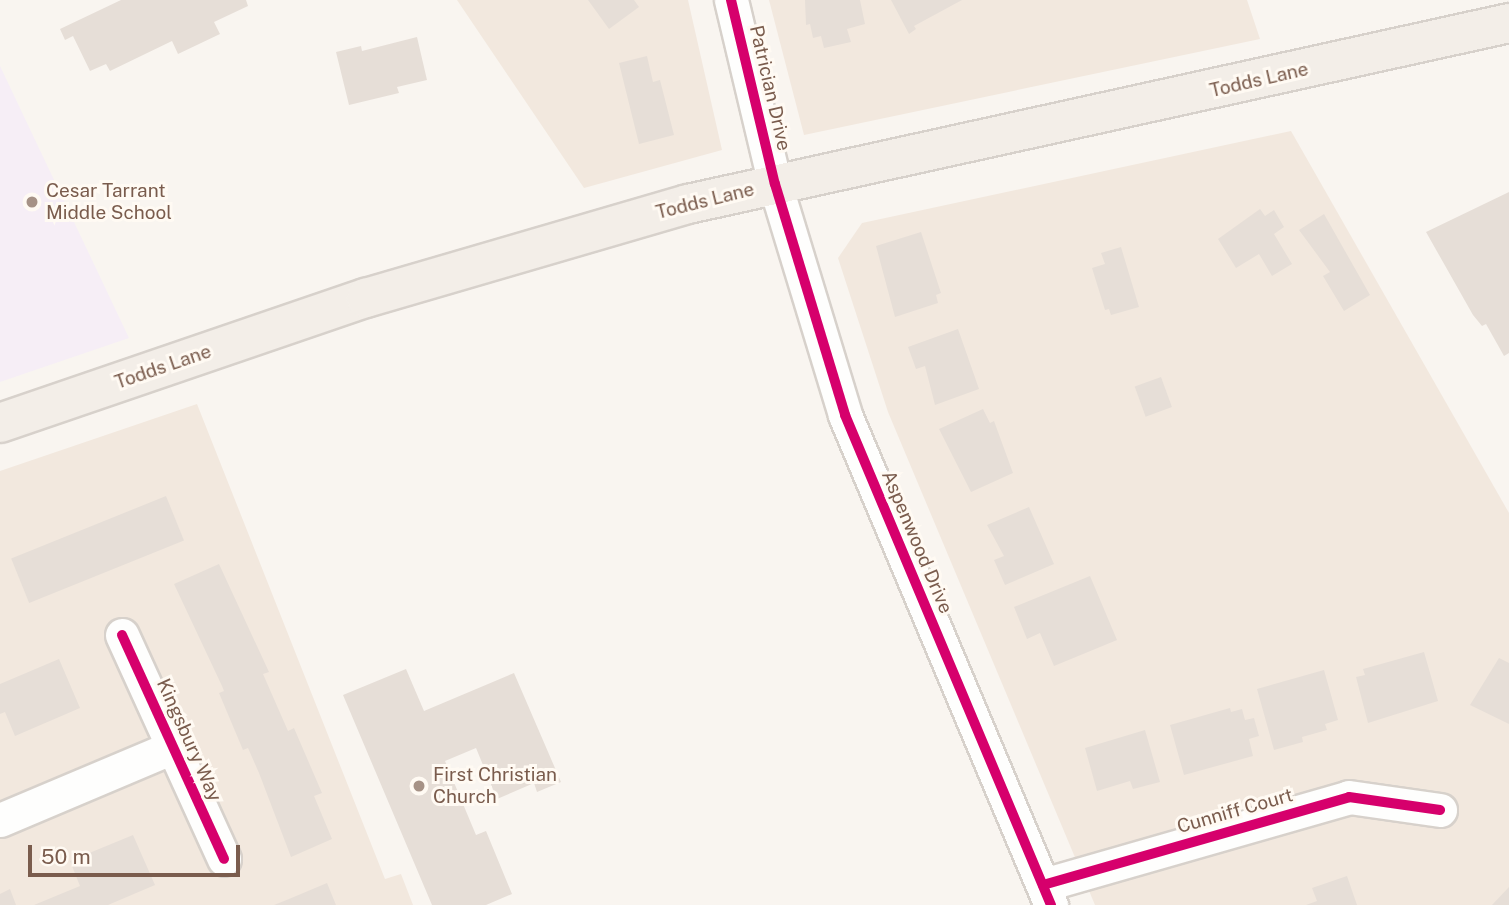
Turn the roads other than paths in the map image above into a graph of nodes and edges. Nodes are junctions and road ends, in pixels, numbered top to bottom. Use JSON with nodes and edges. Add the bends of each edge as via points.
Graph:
{"nodes":[{"id":1,"x":731,"y":0,"type":"edge"},
{"id":2,"x":1509,"y":23,"type":"edge"},
{"id":3,"x":775,"y":184,"type":"junction"},
{"id":4,"x":0,"y":423,"type":"edge"},
{"id":5,"x":122,"y":635,"type":"dead end"},
{"id":6,"x":173,"y":747,"type":"junction"},
{"id":7,"x":1440,"y":810,"type":"dead end"},
{"id":8,"x":0,"y":820,"type":"edge"},
{"id":9,"x":224,"y":859,"type":"dead end"},
{"id":10,"x":1047,"y":895,"type":"edge"}],
"edges":[{"from":1,"to":3,"type":"street","name":"Patrician Drive"},
{"from":2,"to":3,"type":"main road","name":"Todds Lane"},
{"from":3,"to":4,"type":"main road","name":"Todds Lane","via":[[688,204],[366,298]]},
{"from":3,"to":10,"type":"street","name":"Aspenwood Drive","via":[[845,415]]},
{"from":5,"to":6,"type":"street","name":"Kingsbury Way"},
{"from":6,"to":8,"type":"street","name":"Kingsbury Way"},
{"from":6,"to":9,"type":"street","name":"Kingsbury Way"},
{"from":7,"to":10,"type":"street","name":"Cunniff Court","via":[[1349,797]]}]}
